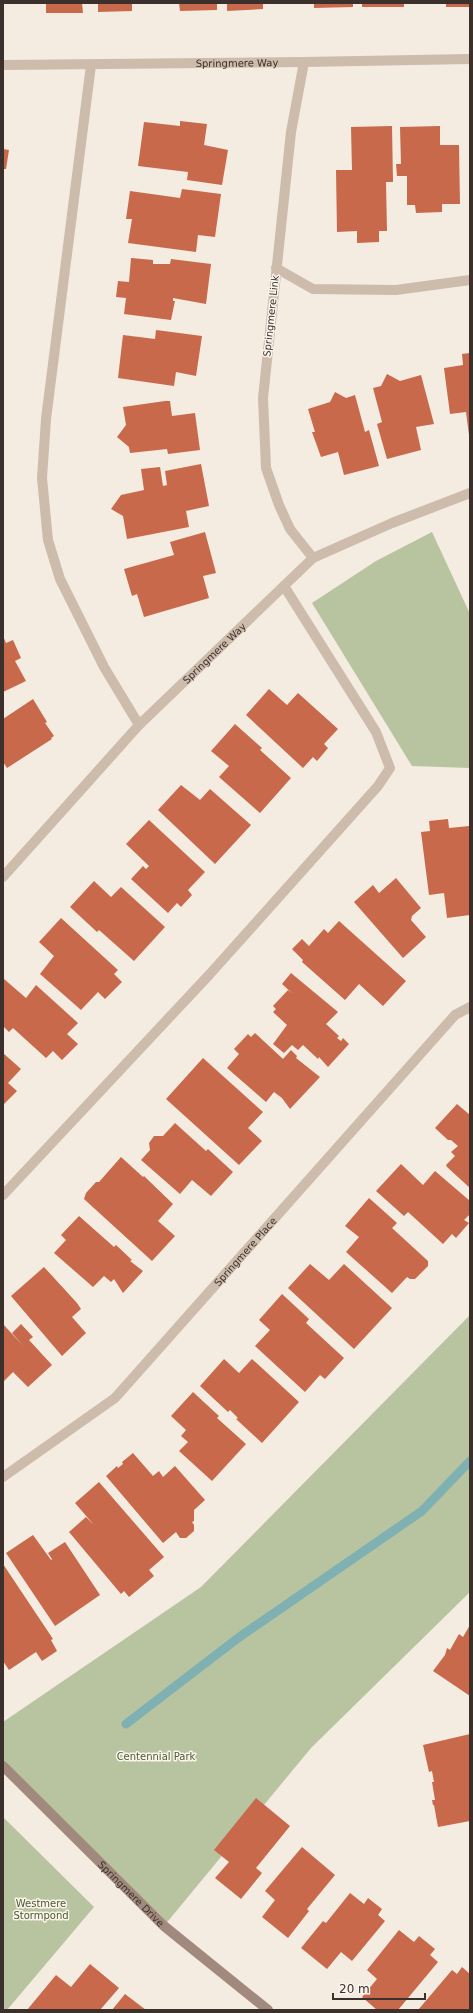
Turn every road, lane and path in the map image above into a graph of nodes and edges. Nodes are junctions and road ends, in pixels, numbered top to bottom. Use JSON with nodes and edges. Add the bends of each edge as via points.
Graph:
{"nodes":[{"id":1,"x":470,"y":59,"type":"edge"},
{"id":2,"x":304,"y":62,"type":"junction"},
{"id":3,"x":3,"y":65,"type":"edge"},
{"id":4,"x":91,"y":65,"type":"junction"},
{"id":5,"x":276,"y":268,"type":"junction"},
{"id":6,"x":470,"y":280,"type":"edge"},
{"id":7,"x":470,"y":493,"type":"edge"},
{"id":8,"x":313,"y":558,"type":"junction"},
{"id":9,"x":284,"y":586,"type":"junction"},
{"id":10,"x":139,"y":725,"type":"junction"},
{"id":11,"x":3,"y":877,"type":"edge"},
{"id":12,"x":470,"y":1007,"type":"edge"},
{"id":13,"x":3,"y":1195,"type":"edge"},
{"id":14,"x":3,"y":1477,"type":"edge"},
{"id":15,"x":3,"y":1766,"type":"edge"},
{"id":16,"x":268,"y":2010,"type":"edge"}],
"edges":[{"from":1,"to":2,"type":"street","name":"Springmere Way"},
{"from":2,"to":4,"type":"street","name":"Springmere Way"},
{"from":2,"to":5,"type":"street","name":"Springmere Link","via":[[291,132]]},
{"from":3,"to":4,"type":"street","name":"Springmere Way"},
{"from":4,"to":10,"type":"street","via":[[46,419],[42,478],[48,540],[60,579],[104,667]]},
{"from":5,"to":6,"type":"street","via":[[313,289],[396,290]]},
{"from":5,"to":8,"type":"street","name":"Springmere Link","via":[[263,398],[266,468],[290,528]]},
{"from":7,"to":8,"type":"street","name":"Springmere Way"},
{"from":8,"to":9,"type":"street","name":"Springmere Way"},
{"from":9,"to":10,"type":"street","name":"Springmere Way"},
{"from":9,"to":13,"type":"street","via":[[376,732],[390,768],[378,786],[209,975]]},
{"from":10,"to":11,"type":"street","name":"Springmere Way"},
{"from":12,"to":14,"type":"street","name":"Springmere Place","via":[[455,1015],[115,1398]]},
{"from":15,"to":16,"type":"street","name":"Springmere Drive","via":[[164,1926]]}]}
